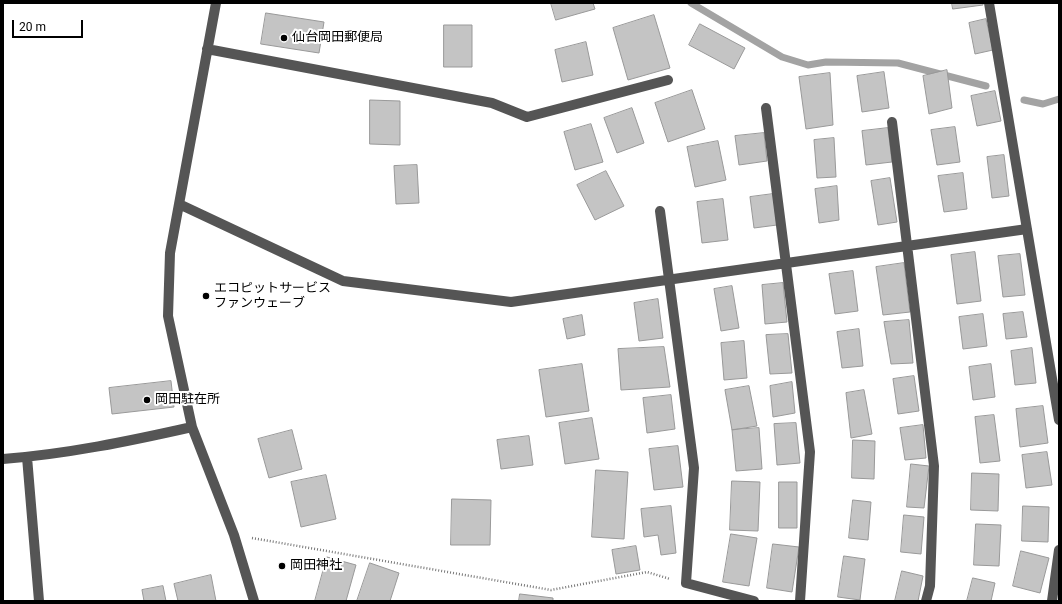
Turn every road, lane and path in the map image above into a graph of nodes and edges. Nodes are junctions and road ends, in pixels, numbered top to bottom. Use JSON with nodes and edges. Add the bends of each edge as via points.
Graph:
{"nodes":[{"id":1,"x":216,"y":3,"type":"edge"},
{"id":2,"x":989,"y":3,"type":"edge"},
{"id":3,"x":208,"y":48,"type":"junction"},
{"id":4,"x":668,"y":80,"type":"dead end"},
{"id":5,"x":766,"y":108,"type":"dead end"},
{"id":6,"x":892,"y":122,"type":"dead end"},
{"id":7,"x":179,"y":204,"type":"junction"},
{"id":8,"x":660,"y":211,"type":"dead end"},
{"id":9,"x":1027,"y":229,"type":"junction"},
{"id":10,"x":907,"y":246,"type":"junction"},
{"id":11,"x":786,"y":263,"type":"junction"},
{"id":12,"x":670,"y":280,"type":"junction"},
{"id":13,"x":1056,"y":383,"type":"edge"},
{"id":14,"x":1059,"y":420,"type":"edge"},
{"id":15,"x":192,"y":427,"type":"junction"},
{"id":16,"x":27,"y":457,"type":"junction"},
{"id":17,"x":3,"y":458,"type":"edge"},
{"id":18,"x":234,"y":535,"type":"junction"},
{"id":19,"x":1059,"y":550,"type":"edge"},
{"id":20,"x":686,"y":583,"type":"junction"},
{"id":21,"x":39,"y":601,"type":"edge"},
{"id":22,"x":254,"y":601,"type":"edge"},
{"id":23,"x":754,"y":601,"type":"edge"},
{"id":24,"x":800,"y":601,"type":"edge"},
{"id":25,"x":926,"y":601,"type":"edge"},
{"id":26,"x":1052,"y":601,"type":"edge"}],
"edges":[{"from":1,"to":3,"type":"street"},
{"from":2,"to":9,"type":"street"},
{"from":3,"to":4,"type":"street","via":[[492,103],[527,117]]},
{"from":3,"to":7,"type":"street"},
{"from":5,"to":11,"type":"street"},
{"from":6,"to":10,"type":"street"},
{"from":7,"to":12,"type":"street","via":[[343,281],[511,302]]},
{"from":7,"to":15,"type":"street","via":[[170,253],[168,316]]},
{"from":8,"to":12,"type":"street"},
{"from":9,"to":10,"type":"street"},
{"from":9,"to":13,"type":"street"},
{"from":10,"to":11,"type":"street"},
{"from":10,"to":25,"type":"street","via":[[934,466],[930,586]]},
{"from":11,"to":12,"type":"street"},
{"from":11,"to":24,"type":"street","via":[[810,452]]},
{"from":12,"to":20,"type":"street","via":[[694,468]]},
{"from":13,"to":14,"type":"street"},
{"from":15,"to":16,"type":"street","via":[[128,442]]},
{"from":15,"to":18,"type":"street"},
{"from":16,"to":17,"type":"street"},
{"from":16,"to":21,"type":"street"},
{"from":18,"to":20,"type":"path","via":[[551,590],[647,572]]},
{"from":18,"to":22,"type":"street"},
{"from":19,"to":26,"type":"street"},
{"from":20,"to":23,"type":"street"}]}
